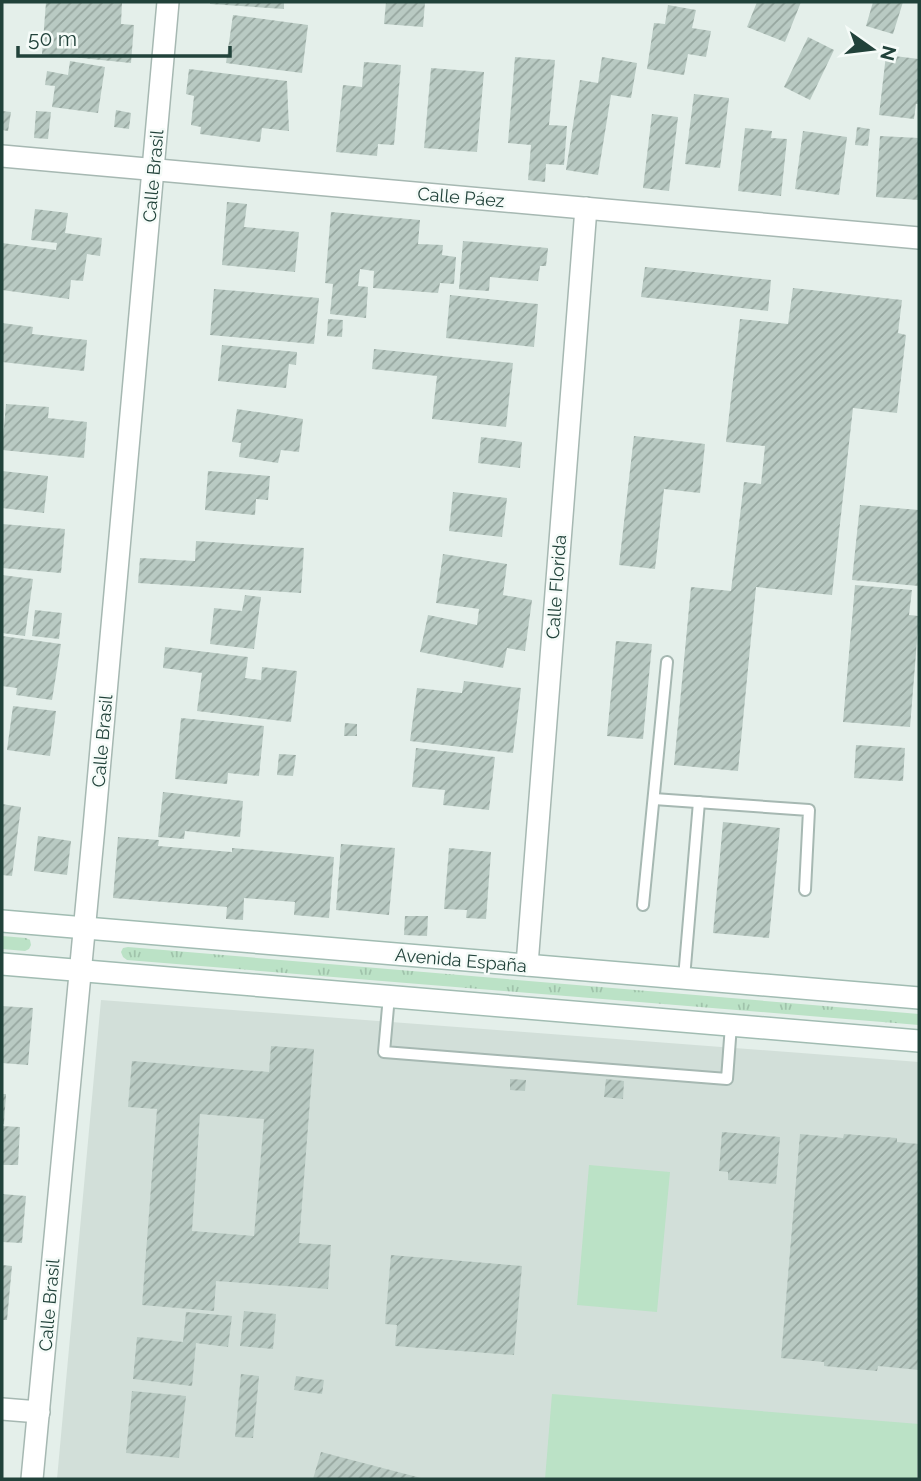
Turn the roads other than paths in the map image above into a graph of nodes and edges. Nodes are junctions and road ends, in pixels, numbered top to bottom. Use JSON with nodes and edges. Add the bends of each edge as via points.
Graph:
{"nodes":[{"id":1,"x":168,"y":2,"type":"edge"},
{"id":2,"x":2,"y":156,"type":"edge"},
{"id":3,"x":153,"y":169,"type":"junction"},
{"id":4,"x":586,"y":208,"type":"junction"},
{"id":5,"x":919,"y":239,"type":"edge"},
{"id":6,"x":667,"y":662,"type":"dead end"},
{"id":7,"x":654,"y":799,"type":"junction"},
{"id":8,"x":699,"y":802,"type":"junction"},
{"id":9,"x":805,"y":890,"type":"dead end"},
{"id":10,"x":643,"y":905,"type":"dead end"},
{"id":11,"x":2,"y":921,"type":"edge"},
{"id":12,"x":85,"y":929,"type":"junction"},
{"id":13,"x":2,"y":964,"type":"edge"},
{"id":14,"x":527,"y":965,"type":"junction"},
{"id":15,"x":81,"y":970,"type":"junction"},
{"id":16,"x":684,"y":978,"type":"junction"},
{"id":17,"x":389,"y":996,"type":"junction"},
{"id":18,"x":919,"y":998,"type":"edge"},
{"id":19,"x":731,"y":1025,"type":"junction"},
{"id":20,"x":919,"y":1041,"type":"edge"},
{"id":21,"x":2,"y":1409,"type":"edge"},
{"id":22,"x":39,"y":1412,"type":"junction"},
{"id":23,"x":32,"y":1479,"type":"edge"}],
"edges":[{"from":1,"to":3,"type":"street","name":"Calle Brasil"},
{"from":2,"to":3,"type":"street","name":"Calle Páez"},
{"from":3,"to":4,"type":"street","name":"Calle Páez"},
{"from":3,"to":12,"type":"street","name":"Calle Brasil"},
{"from":4,"to":5,"type":"street","name":"Calle Páez"},
{"from":4,"to":14,"type":"street","name":"Calle Florida"},
{"from":6,"to":7,"type":"lane"},
{"from":7,"to":8,"type":"lane"},
{"from":7,"to":10,"type":"lane"},
{"from":8,"to":9,"type":"lane","via":[[809,810]]},
{"from":8,"to":16,"type":"lane"},
{"from":11,"to":12,"type":"street","name":"Avenida España"},
{"from":12,"to":14,"type":"street","name":"Avenida España"},
{"from":12,"to":15,"type":"street","name":"Calle Brasil"},
{"from":13,"to":15,"type":"street"},
{"from":14,"to":16,"type":"street","name":"Avenida España"},
{"from":15,"to":17,"type":"street"},
{"from":15,"to":22,"type":"street","name":"Calle Brasil"},
{"from":16,"to":18,"type":"street","name":"Avenida España"},
{"from":17,"to":19,"type":"street"},
{"from":17,"to":19,"type":"lane","via":[[384,1052],[727,1079]]},
{"from":19,"to":20,"type":"street"},
{"from":21,"to":22,"type":"street"},
{"from":22,"to":23,"type":"street","name":"Calle Brasil"}]}
